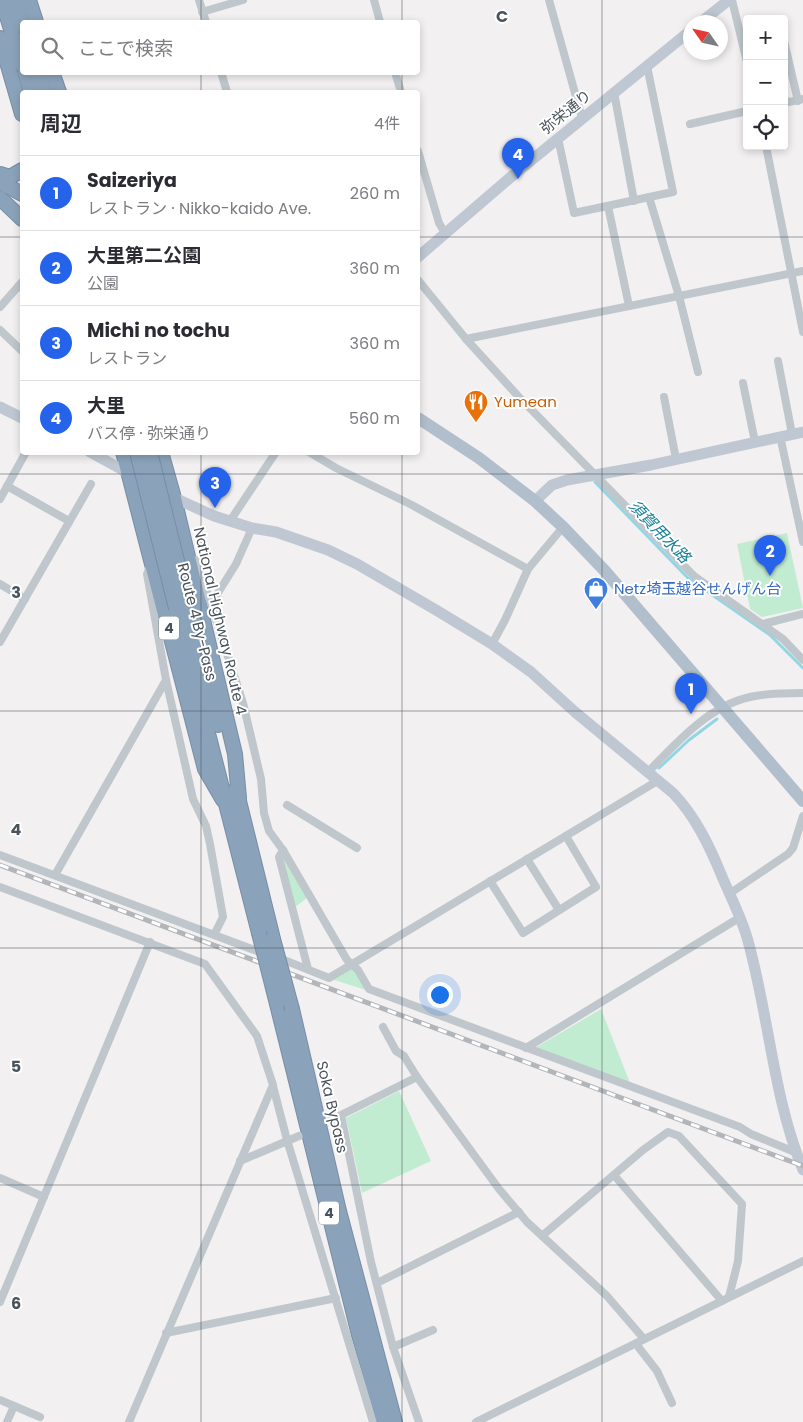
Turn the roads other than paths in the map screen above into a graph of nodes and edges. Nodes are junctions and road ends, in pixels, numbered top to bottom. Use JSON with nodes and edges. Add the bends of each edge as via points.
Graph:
{"nodes":[{"id":1,"x":2,"y":0,"type":"edge"},
{"id":2,"x":15,"y":0,"type":"edge"},
{"id":3,"x":29,"y":0,"type":"edge"},
{"id":4,"x":199,"y":0,"type":"edge"},
{"id":5,"x":243,"y":0,"type":"edge"},
{"id":6,"x":374,"y":0,"type":"edge"},
{"id":7,"x":549,"y":0,"type":"edge"},
{"id":8,"x":727,"y":1,"type":"edge"},
{"id":9,"x":202,"y":12,"type":"junction"},
{"id":10,"x":710,"y":15,"type":"edge"},
{"id":11,"x":21,"y":20,"type":"edge"},
{"id":12,"x":35,"y":20,"type":"edge"},
{"id":13,"x":205,"y":20,"type":"edge"},
{"id":14,"x":379,"y":20,"type":"edge"},
{"id":15,"x":683,"y":37,"type":"edge"},
{"id":16,"x":0,"y":38,"type":"edge"},
{"id":17,"x":788,"y":55,"type":"edge"},
{"id":18,"x":746,"y":60,"type":"edge"},
{"id":19,"x":647,"y":66,"type":"junction"},
{"id":20,"x":18,"y":68,"type":"edge"},
{"id":21,"x":26,"y":75,"type":"edge"},
{"id":22,"x":39,"y":75,"type":"edge"},
{"id":23,"x":53,"y":75,"type":"edge"},
{"id":24,"x":222,"y":75,"type":"edge"},
{"id":25,"x":396,"y":75,"type":"edge"},
{"id":26,"x":30,"y":90,"type":"edge"},
{"id":27,"x":43,"y":90,"type":"edge"},
{"id":28,"x":58,"y":90,"type":"edge"},
{"id":29,"x":226,"y":90,"type":"edge"},
{"id":30,"x":400,"y":90,"type":"edge"},
{"id":31,"x":20,"y":91,"type":"edge"},
{"id":32,"x":614,"y":92,"type":"junction"},
{"id":33,"x":800,"y":100,"type":"edge"},
{"id":34,"x":743,"y":112,"type":"edge"},
{"id":35,"x":582,"y":118,"type":"junction"},
{"id":36,"x":690,"y":124,"type":"dead end"},
{"id":37,"x":558,"y":138,"type":"junction"},
{"id":38,"x":767,"y":150,"type":"edge"},
{"id":39,"x":420,"y":158,"type":"edge"},
{"id":40,"x":20,"y":171,"type":"edge"},
{"id":41,"x":0,"y":174,"type":"edge"},
{"id":42,"x":0,"y":182,"type":"edge"},
{"id":43,"x":20,"y":193,"type":"edge"},
{"id":44,"x":0,"y":198,"type":"edge"},
{"id":45,"x":649,"y":198,"type":"junction"},
{"id":46,"x":634,"y":201,"type":"junction"},
{"id":47,"x":608,"y":206,"type":"junction"},
{"id":48,"x":20,"y":217,"type":"edge"},
{"id":49,"x":445,"y":233,"type":"junction"},
{"id":50,"x":420,"y":255,"type":"edge"},
{"id":51,"x":803,"y":271,"type":"edge"},
{"id":52,"x":792,"y":274,"type":"junction"},
{"id":53,"x":420,"y":282,"type":"edge"},
{"id":54,"x":20,"y":284,"type":"edge"},
{"id":55,"x":680,"y":296,"type":"junction"},
{"id":56,"x":629,"y":306,"type":"junction"},
{"id":57,"x":0,"y":307,"type":"edge"},
{"id":58,"x":0,"y":330,"type":"edge"},
{"id":59,"x":803,"y":332,"type":"edge"},
{"id":60,"x":466,"y":339,"type":"junction"},
{"id":61,"x":20,"y":349,"type":"edge"},
{"id":62,"x":778,"y":360,"type":"dead end"},
{"id":63,"x":698,"y":372,"type":"dead end"},
{"id":64,"x":743,"y":384,"type":"dead end"},
{"id":65,"x":664,"y":397,"type":"dead end"},
{"id":66,"x":0,"y":407,"type":"edge"},
{"id":67,"x":20,"y":417,"type":"edge"},
{"id":68,"x":420,"y":419,"type":"edge"},
{"id":69,"x":792,"y":434,"type":"edge"},
{"id":70,"x":755,"y":442,"type":"junction"},
{"id":71,"x":24,"y":455,"type":"edge"},
{"id":72,"x":96,"y":455,"type":"edge"},
{"id":73,"x":124,"y":455,"type":"edge"},
{"id":74,"x":138,"y":455,"type":"edge"},
{"id":75,"x":151,"y":455,"type":"edge"},
{"id":76,"x":162,"y":455,"type":"edge"},
{"id":77,"x":274,"y":455,"type":"edge"},
{"id":78,"x":314,"y":455,"type":"edge"},
{"id":79,"x":676,"y":459,"type":"junction"},
{"id":80,"x":129,"y":473,"type":"junction"},
{"id":81,"x":595,"y":475,"type":"junction"},
{"id":82,"x":91,"y":484,"type":"dead end"},
{"id":83,"x":7,"y":486,"type":"junction"},
{"id":84,"x":174,"y":498,"type":"junction"},
{"id":85,"x":0,"y":499,"type":"edge"},
{"id":86,"x":535,"y":501,"type":"junction"},
{"id":87,"x":69,"y":521,"type":"junction"},
{"id":88,"x":230,"y":521,"type":"junction"},
{"id":89,"x":563,"y":527,"type":"junction"},
{"id":90,"x":252,"y":528,"type":"junction"},
{"id":91,"x":803,"y":542,"type":"edge"},
{"id":92,"x":185,"y":546,"type":"junction"},
{"id":93,"x":152,"y":562,"type":"junction"},
{"id":94,"x":528,"y":569,"type":"junction"},
{"id":95,"x":0,"y":584,"type":"edge"},
{"id":96,"x":25,"y":599,"type":"junction"},
{"id":97,"x":211,"y":604,"type":"junction"},
{"id":98,"x":182,"y":607,"type":"junction"},
{"id":99,"x":803,"y":614,"type":"edge"},
{"id":100,"x":763,"y":624,"type":"junction"},
{"id":101,"x":0,"y":642,"type":"edge"},
{"id":102,"x":492,"y":644,"type":"junction"},
{"id":103,"x":803,"y":660,"type":"edge"},
{"id":104,"x":166,"y":680,"type":"junction"},
{"id":105,"x":803,"y":692,"type":"edge"},
{"id":106,"x":722,"y":707,"type":"junction"},
{"id":107,"x":649,"y":771,"type":"junction"},
{"id":108,"x":659,"y":780,"type":"junction"},
{"id":109,"x":239,"y":798,"type":"junction"},
{"id":110,"x":802,"y":799,"type":"edge"},
{"id":111,"x":224,"y":800,"type":"junction"},
{"id":112,"x":287,"y":805,"type":"dead end"},
{"id":113,"x":803,"y":816,"type":"edge"},
{"id":114,"x":566,"y":836,"type":"junction"},
{"id":115,"x":357,"y":848,"type":"dead end"},
{"id":116,"x":283,"y":850,"type":"junction"},
{"id":117,"x":0,"y":855,"type":"edge"},
{"id":118,"x":527,"y":859,"type":"junction"},
{"id":119,"x":55,"y":875,"type":"junction"},
{"id":120,"x":490,"y":881,"type":"junction"},
{"id":121,"x":0,"y":887,"type":"edge"},
{"id":122,"x":730,"y":894,"type":"junction"},
{"id":123,"x":559,"y":910,"type":"junction"},
{"id":124,"x":739,"y":918,"type":"junction"},
{"id":125,"x":214,"y":935,"type":"junction"},
{"id":126,"x":150,"y":942,"type":"junction"},
{"id":127,"x":352,"y":964,"type":"junction"},
{"id":128,"x":308,"y":969,"type":"junction"},
{"id":129,"x":383,"y":1027,"type":"dead end"},
{"id":130,"x":526,"y":1048,"type":"junction"},
{"id":131,"x":417,"y":1077,"type":"junction"},
{"id":132,"x":273,"y":1086,"type":"junction"},
{"id":133,"x":299,"y":1136,"type":"dead end"},
{"id":134,"x":287,"y":1140,"type":"junction"},
{"id":135,"x":799,"y":1152,"type":"edge"},
{"id":136,"x":240,"y":1161,"type":"junction"},
{"id":137,"x":803,"y":1170,"type":"edge"},
{"id":138,"x":614,"y":1174,"type":"junction"},
{"id":139,"x":0,"y":1178,"type":"edge"},
{"id":140,"x":44,"y":1197,"type":"junction"},
{"id":141,"x":519,"y":1212,"type":"junction"},
{"id":142,"x":543,"y":1235,"type":"junction"},
{"id":143,"x":803,"y":1262,"type":"edge"},
{"id":144,"x":377,"y":1283,"type":"junction"},
{"id":145,"x":336,"y":1298,"type":"junction"},
{"id":146,"x":725,"y":1299,"type":"junction"},
{"id":147,"x":0,"y":1302,"type":"edge"},
{"id":148,"x":434,"y":1330,"type":"dead end"},
{"id":149,"x":166,"y":1333,"type":"junction"},
{"id":150,"x":644,"y":1340,"type":"junction"},
{"id":151,"x":636,"y":1344,"type":"junction"},
{"id":152,"x":393,"y":1347,"type":"junction"},
{"id":153,"x":0,"y":1400,"type":"edge"},
{"id":154,"x":672,"y":1403,"type":"dead end"},
{"id":155,"x":14,"y":1406,"type":"junction"},
{"id":156,"x":40,"y":1418,"type":"dead end"},
{"id":157,"x":8,"y":1422,"type":"edge"},
{"id":158,"x":129,"y":1422,"type":"edge"},
{"id":159,"x":373,"y":1422,"type":"edge"},
{"id":160,"x":384,"y":1422,"type":"edge"},
{"id":161,"x":395,"y":1422,"type":"edge"},
{"id":162,"x":419,"y":1422,"type":"edge"},
{"id":163,"x":476,"y":1422,"type":"edge"}],
"edges":[{"from":1,"to":20,"type":"highway"},
{"from":2,"to":11,"type":"highway"},
{"from":3,"to":12,"type":"highway"},
{"from":4,"to":9,"type":"street"},
{"from":5,"to":9,"type":"street"},
{"from":6,"to":14,"type":"street"},
{"from":7,"to":35,"type":"street"},
{"from":8,"to":10,"type":"street"},
{"from":8,"to":18,"type":"street"},
{"from":9,"to":13,"type":"street"},
{"from":15,"to":19,"type":"street","name":"弥栄通り"},
{"from":16,"to":20,"type":"highway"},
{"from":17,"to":33,"type":"street"},
{"from":19,"to":32,"type":"street","name":"弥栄通り"},
{"from":19,"to":45,"type":"street","via":[[673,192]]},
{"from":20,"to":31,"type":"highway"},
{"from":21,"to":26,"type":"highway"},
{"from":22,"to":27,"type":"highway"},
{"from":23,"to":28,"type":"highway"},
{"from":24,"to":29,"type":"street"},
{"from":25,"to":30,"type":"street"},
{"from":32,"to":35,"type":"street","name":"弥栄通り"},
{"from":32,"to":46,"type":"street"},
{"from":34,"to":36,"type":"street"},
{"from":35,"to":37,"type":"street","name":"弥栄通り"},
{"from":37,"to":47,"type":"street","via":[[574,213]]},
{"from":37,"to":49,"type":"street","name":"弥栄通り"},
{"from":38,"to":52,"type":"street"},
{"from":39,"to":49,"type":"street","via":[[438,224]]},
{"from":40,"to":41,"type":"highway","via":[[10,177]]},
{"from":42,"to":43,"type":"highway"},
{"from":44,"to":48,"type":"highway"},
{"from":45,"to":46,"type":"street"},
{"from":45,"to":55,"type":"street"},
{"from":46,"to":47,"type":"street"},
{"from":47,"to":56,"type":"street"},
{"from":49,"to":50,"type":"street","name":"弥栄通り"},
{"from":51,"to":52,"type":"street"},
{"from":52,"to":55,"type":"street"},
{"from":52,"to":59,"type":"street"},
{"from":53,"to":60,"type":"street"},
{"from":54,"to":57,"type":"street"},
{"from":55,"to":56,"type":"street"},
{"from":55,"to":63,"type":"street"},
{"from":56,"to":60,"type":"street"},
{"from":58,"to":61,"type":"street"},
{"from":60,"to":81,"type":"street"},
{"from":62,"to":69,"type":"street"},
{"from":64,"to":70,"type":"street"},
{"from":65,"to":79,"type":"street"},
{"from":66,"to":67,"type":"street"},
{"from":68,"to":86,"type":"main road","via":[[479,458]]},
{"from":69,"to":70,"type":"street"},
{"from":69,"to":91,"type":"street"},
{"from":70,"to":79,"type":"street"},
{"from":71,"to":83,"type":"street"},
{"from":72,"to":80,"type":"street"},
{"from":73,"to":80,"type":"highway","number":"4"},
{"from":74,"to":98,"type":"highway","name":"Route 4 By-Pass","number":"4","bridge":true},
{"from":75,"to":98,"type":"highway","name":"Route 4 By-Pass","number":"4","bridge":true},
{"from":76,"to":84,"type":"highway","name":"National Highway Route 4","number":"4"},
{"from":77,"to":88,"type":"street"},
{"from":78,"to":94,"type":"street"},
{"from":79,"to":81,"type":"street"},
{"from":80,"to":84,"type":"street"},
{"from":80,"to":93,"type":"highway","number":"4"},
{"from":81,"to":86,"type":"street","via":[[552,485]]},
{"from":81,"to":100,"type":"street","via":[[694,576]]},
{"from":82,"to":87,"type":"street"},
{"from":83,"to":85,"type":"street"},
{"from":83,"to":87,"type":"street"},
{"from":84,"to":88,"type":"street"},
{"from":84,"to":92,"type":"highway","name":"National Highway Route 4","number":"4"},
{"from":86,"to":89,"type":"main road"},
{"from":87,"to":96,"type":"street"},
{"from":88,"to":90,"type":"street"},
{"from":89,"to":94,"type":"street"},
{"from":89,"to":106,"type":"main road"},
{"from":90,"to":97,"type":"street","via":[[236,564]]},
{"from":90,"to":102,"type":"street","via":[[308,542],[357,564]]},
{"from":92,"to":97,"type":"street","via":[[191,548]]},
{"from":92,"to":109,"type":"highway","name":"National Highway Route 4","number":"4","via":[[235,754]]},
{"from":93,"to":104,"type":"street","via":[[147,574]]},
{"from":93,"to":111,"type":"highway","number":"4","via":[[206,769]]},
{"from":94,"to":102,"type":"street"},
{"from":95,"to":96,"type":"street"},
{"from":96,"to":101,"type":"street"},
{"from":97,"to":116,"type":"street","via":[[243,703],[261,779],[269,831]]},
{"from":98,"to":109,"type":"highway","name":"Route 4 By-Pass","number":"4"},
{"from":98,"to":111,"type":"highway","name":"Route 4 By-Pass","number":"4"},
{"from":99,"to":100,"type":"street"},
{"from":100,"to":103,"type":"street"},
{"from":102,"to":107,"type":"street","via":[[531,672],[621,751]]},
{"from":104,"to":119,"type":"street"},
{"from":104,"to":125,"type":"street","via":[[194,799],[210,844],[223,917]]},
{"from":105,"to":106,"type":"street","via":[[748,697]]},
{"from":106,"to":107,"type":"street","via":[[683,736]]},
{"from":106,"to":110,"type":"main road"},
{"from":107,"to":108,"type":"street"},
{"from":108,"to":114,"type":"street"},
{"from":108,"to":122,"type":"street","via":[[684,805],[696,823]]},
{"from":109,"to":161,"type":"highway","name":"Soka Bypass","number":"4","bridge":true,"via":[[339,1211]]},
{"from":111,"to":160,"type":"highway","name":"Soka Bypass","number":"4","bridge":true,"via":[[359,1335]]},
{"from":112,"to":115,"type":"street"},
{"from":113,"to":122,"type":"street","via":[[788,854]]},
{"from":114,"to":118,"type":"street"},
{"from":114,"to":123,"type":"street","via":[[596,887]]},
{"from":116,"to":127,"type":"street"},
{"from":116,"to":128,"type":"street","via":[[279,857]]},
{"from":117,"to":119,"type":"street"},
{"from":118,"to":120,"type":"street"},
{"from":118,"to":123,"type":"street"},
{"from":119,"to":125,"type":"street"},
{"from":120,"to":123,"type":"street","via":[[523,932]]},
{"from":120,"to":127,"type":"street"},
{"from":121,"to":126,"type":"street"},
{"from":122,"to":124,"type":"street"},
{"from":124,"to":130,"type":"street"},
{"from":124,"to":135,"type":"street","via":[[748,940],[782,1098]]},
{"from":125,"to":128,"type":"street"},
{"from":126,"to":132,"type":"street","via":[[205,964],[256,1036]]},
{"from":126,"to":140,"type":"street"},
{"from":127,"to":128,"type":"street","via":[[329,978]]},
{"from":127,"to":130,"type":"street","via":[[369,989]]},
{"from":129,"to":131,"type":"street","via":[[396,1051],[404,1056]]},
{"from":130,"to":135,"type":"street"},
{"from":131,"to":141,"type":"street"},
{"from":131,"to":144,"type":"street","via":[[341,1115]]},
{"from":132,"to":134,"type":"street"},
{"from":132,"to":136,"type":"street"},
{"from":133,"to":134,"type":"street"},
{"from":134,"to":136,"type":"street"},
{"from":134,"to":145,"type":"street"},
{"from":135,"to":137,"type":"street"},
{"from":136,"to":149,"type":"street"},
{"from":138,"to":142,"type":"street"},
{"from":138,"to":146,"type":"street"},
{"from":138,"to":146,"type":"street","via":[[668,1132],[679,1136],[742,1204],[738,1262]]},
{"from":139,"to":140,"type":"street"},
{"from":140,"to":147,"type":"street"},
{"from":141,"to":142,"type":"street"},
{"from":141,"to":144,"type":"street"},
{"from":142,"to":150,"type":"street","via":[[607,1296]]},
{"from":143,"to":146,"type":"street"},
{"from":144,"to":152,"type":"street"},
{"from":145,"to":149,"type":"street"},
{"from":145,"to":159,"type":"street"},
{"from":146,"to":150,"type":"street"},
{"from":148,"to":152,"type":"street"},
{"from":149,"to":158,"type":"street"},
{"from":150,"to":151,"type":"street"},
{"from":151,"to":154,"type":"street","via":[[657,1371]]},
{"from":151,"to":163,"type":"street"},
{"from":152,"to":162,"type":"street"},
{"from":153,"to":155,"type":"street"},
{"from":155,"to":156,"type":"street"},
{"from":155,"to":157,"type":"street"}]}
